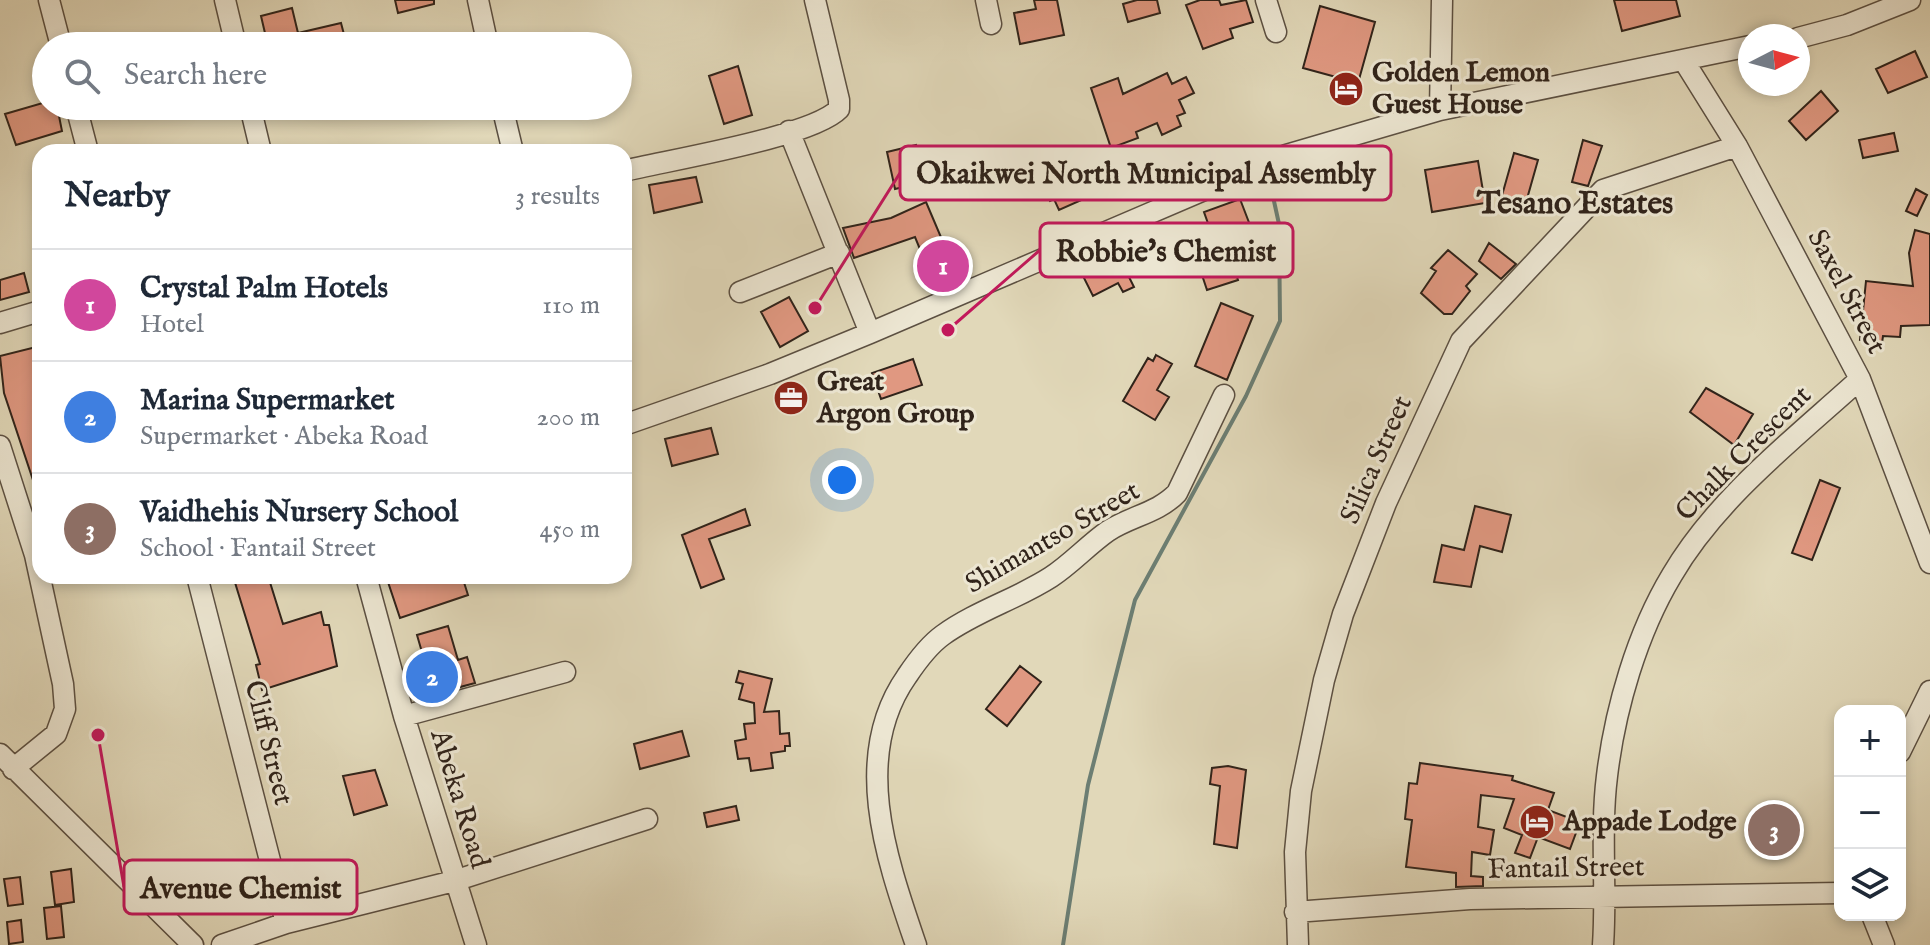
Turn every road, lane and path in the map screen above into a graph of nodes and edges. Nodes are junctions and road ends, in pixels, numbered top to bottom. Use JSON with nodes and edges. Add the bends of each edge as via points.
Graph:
{"nodes":[{"id":1,"x":49,"y":0,"type":"edge"},
{"id":2,"x":225,"y":0,"type":"edge"},
{"id":3,"x":478,"y":0,"type":"edge"},
{"id":4,"x":815,"y":0,"type":"edge"},
{"id":5,"x":986,"y":0,"type":"edge"},
{"id":6,"x":1266,"y":0,"type":"edge"},
{"id":7,"x":1442,"y":0,"type":"edge"},
{"id":8,"x":1910,"y":0,"type":"edge"},
{"id":9,"x":991,"y":24,"type":"dead end"},
{"id":10,"x":57,"y":32,"type":"edge"},
{"id":11,"x":233,"y":32,"type":"edge"},
{"id":12,"x":485,"y":32,"type":"edge"},
{"id":13,"x":1276,"y":32,"type":"dead end"},
{"id":14,"x":1810,"y":35,"type":"edge"},
{"id":15,"x":1738,"y":49,"type":"edge"},
{"id":16,"x":1684,"y":61,"type":"junction"},
{"id":17,"x":1440,"y":110,"type":"junction"},
{"id":18,"x":80,"y":120,"type":"edge"},
{"id":19,"x":253,"y":120,"type":"edge"},
{"id":20,"x":505,"y":120,"type":"edge"},
{"id":21,"x":789,"y":131,"type":"junction"},
{"id":22,"x":86,"y":144,"type":"edge"},
{"id":23,"x":259,"y":144,"type":"edge"},
{"id":24,"x":511,"y":144,"type":"edge"},
{"id":25,"x":1737,"y":146,"type":"junction"},
{"id":26,"x":632,"y":169,"type":"edge"},
{"id":27,"x":839,"y":253,"type":"junction"},
{"id":28,"x":740,"y":292,"type":"dead end"},
{"id":29,"x":32,"y":313,"type":"edge"},
{"id":30,"x":0,"y":323,"type":"edge"},
{"id":31,"x":870,"y":333,"type":"junction"},
{"id":32,"x":1860,"y":379,"type":"junction"},
{"id":33,"x":1224,"y":395,"type":"dead end"},
{"id":34,"x":632,"y":422,"type":"edge"},
{"id":35,"x":0,"y":446,"type":"edge"},
{"id":36,"x":32,"y":546,"type":"edge"},
{"id":37,"x":1930,"y":563,"type":"edge"},
{"id":38,"x":41,"y":584,"type":"edge"},
{"id":39,"x":199,"y":584,"type":"edge"},
{"id":40,"x":368,"y":584,"type":"edge"},
{"id":41,"x":565,"y":672,"type":"dead end"},
{"id":42,"x":1930,"y":691,"type":"edge"},
{"id":43,"x":404,"y":716,"type":"junction"},
{"id":44,"x":1906,"y":740,"type":"edge"},
{"id":45,"x":6,"y":762,"type":"edge"},
{"id":46,"x":647,"y":819,"type":"dead end"},
{"id":47,"x":454,"y":881,"type":"junction"},
{"id":48,"x":1834,"y":893,"type":"edge"},
{"id":49,"x":1607,"y":896,"type":"junction"},
{"id":50,"x":1295,"y":912,"type":"junction"},
{"id":51,"x":1874,"y":921,"type":"edge"},
{"id":52,"x":286,"y":923,"type":"junction"},
{"id":53,"x":193,"y":945,"type":"edge"},
{"id":54,"x":222,"y":945,"type":"edge"},
{"id":55,"x":476,"y":945,"type":"edge"},
{"id":56,"x":916,"y":945,"type":"edge"},
{"id":57,"x":1298,"y":945,"type":"edge"},
{"id":58,"x":1603,"y":945,"type":"edge"},
{"id":59,"x":1884,"y":945,"type":"edge"}],
"edges":[{"from":1,"to":10,"type":"street"},
{"from":2,"to":11,"type":"street"},
{"from":3,"to":12,"type":"street"},
{"from":4,"to":21,"type":"street","via":[[839,109],[831,117]]},
{"from":5,"to":9,"type":"street"},
{"from":6,"to":13,"type":"street"},
{"from":7,"to":17,"type":"street"},
{"from":8,"to":14,"type":"street"},
{"from":15,"to":16,"type":"street"},
{"from":16,"to":17,"type":"street"},
{"from":16,"to":25,"type":"street","name":"Saxel Street"},
{"from":17,"to":31,"type":"street","via":[[1286,155]]},
{"from":18,"to":22,"type":"street"},
{"from":19,"to":23,"type":"street"},
{"from":20,"to":24,"type":"street"},
{"from":21,"to":26,"type":"street"},
{"from":21,"to":27,"type":"street"},
{"from":25,"to":32,"type":"street","name":"Saxel Street"},
{"from":25,"to":50,"type":"street","name":"Silica Street","via":[[1603,190],[1461,341],[1386,503],[1343,614],[1301,791]]},
{"from":27,"to":28,"type":"street"},
{"from":27,"to":31,"type":"street"},
{"from":29,"to":30,"type":"street"},
{"from":31,"to":34,"type":"street"},
{"from":32,"to":37,"type":"street","name":"Saxel Street"},
{"from":32,"to":49,"type":"street","name":"Chalk Crescent","via":[[1735,497],[1672,575],[1648,625],[1612,738],[1604,823]]},
{"from":33,"to":56,"type":"street","name":"Shimantso Street","via":[[1177,493],[1166,504],[1110,530],[1053,576],[942,636],[892,697],[882,723],[880,815],[888,864]]},
{"from":35,"to":36,"type":"street"},
{"from":38,"to":45,"type":"street","via":[[65,709],[56,734]]},
{"from":39,"to":52,"type":"street","name":"Cliff Street"},
{"from":40,"to":43,"type":"street","name":"Abeka Road"},
{"from":41,"to":43,"type":"street"},
{"from":42,"to":44,"type":"street"},
{"from":43,"to":47,"type":"street","name":"Abeka Road"},
{"from":45,"to":53,"type":"street"},
{"from":46,"to":47,"type":"street"},
{"from":47,"to":52,"type":"street"},
{"from":47,"to":55,"type":"street","name":"Abeka Road"},
{"from":48,"to":49,"type":"street","name":"Fantail Street"},
{"from":49,"to":50,"type":"street","name":"Fantail Street","via":[[1470,899]]},
{"from":49,"to":58,"type":"street","name":"Chalk Crescent"},
{"from":50,"to":57,"type":"street","name":"Silica Street"},
{"from":51,"to":59,"type":"street"},
{"from":52,"to":54,"type":"street"}]}
